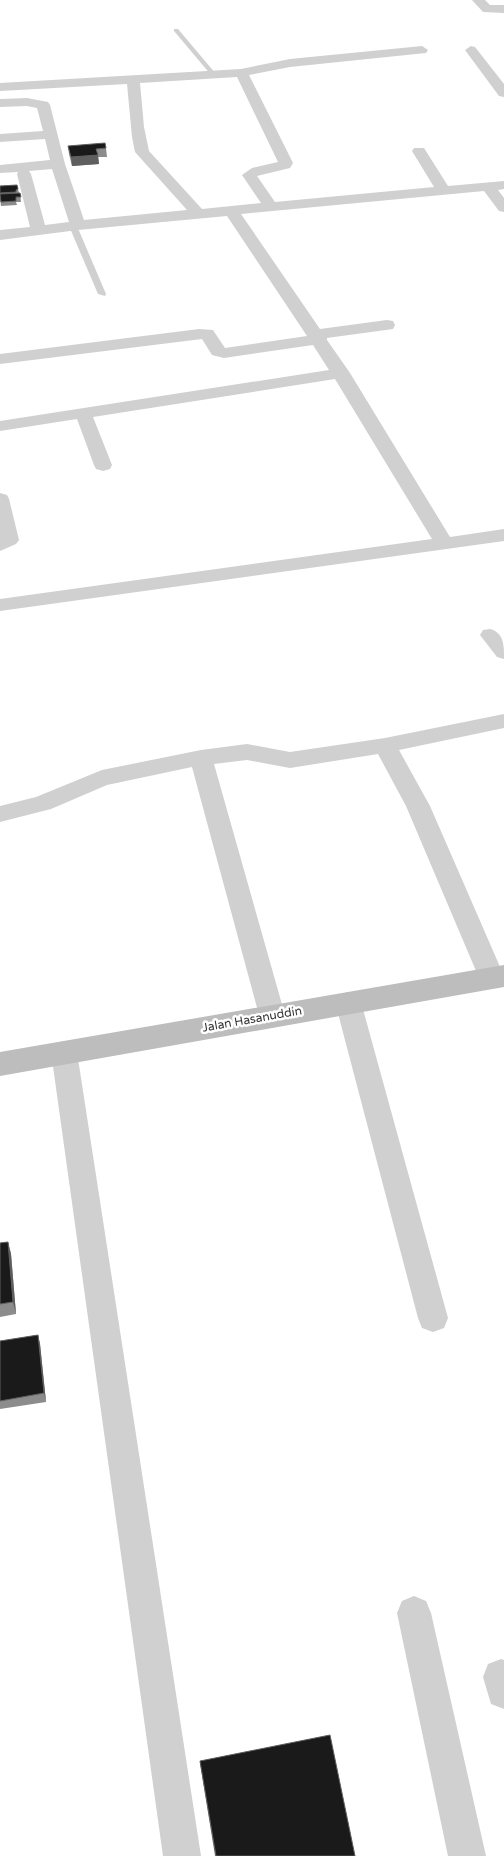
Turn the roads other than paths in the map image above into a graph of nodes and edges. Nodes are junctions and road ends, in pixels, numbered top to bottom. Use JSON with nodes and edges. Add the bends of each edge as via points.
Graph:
{"nodes":[{"id":1,"x":478,"y":0,"type":"edge"},
{"id":2,"x":504,"y":9,"type":"edge"},
{"id":3,"x":176,"y":30,"type":"dead end"},
{"id":4,"x":422,"y":50,"type":"dead end"},
{"id":5,"x":471,"y":50,"type":"dead end"},
{"id":6,"x":241,"y":73,"type":"junction"},
{"id":7,"x":214,"y":75,"type":"junction"},
{"id":8,"x":134,"y":79,"type":"junction"},
{"id":9,"x":0,"y":87,"type":"edge"},
{"id":10,"x":504,"y":93,"type":"edge"},
{"id":11,"x":0,"y":103,"type":"edge"},
{"id":12,"x":51,"y":134,"type":"junction"},
{"id":13,"x":0,"y":138,"type":"edge"},
{"id":14,"x":419,"y":151,"type":"dead end"},
{"id":15,"x":58,"y":164,"type":"junction"},
{"id":16,"x":0,"y":169,"type":"edge"},
{"id":17,"x":24,"y":174,"type":"dead end"},
{"id":18,"x":504,"y":185,"type":"edge"},
{"id":19,"x":488,"y":186,"type":"junction"},
{"id":20,"x":443,"y":190,"type":"junction"},
{"id":21,"x":271,"y":207,"type":"junction"},
{"id":22,"x":504,"y":208,"type":"edge"},
{"id":23,"x":232,"y":211,"type":"junction"},
{"id":24,"x":199,"y":214,"type":"junction"},
{"id":25,"x":76,"y":226,"type":"junction"},
{"id":26,"x":39,"y":230,"type":"junction"},
{"id":27,"x":0,"y":235,"type":"edge"},
{"id":28,"x":102,"y":294,"type":"dead end"},
{"id":29,"x":387,"y":325,"type":"dead end"},
{"id":30,"x":318,"y":337,"type":"junction"},
{"id":31,"x":0,"y":359,"type":"edge"},
{"id":32,"x":341,"y":373,"type":"junction"},
{"id":33,"x":83,"y":413,"type":"junction"},
{"id":34,"x":0,"y":426,"type":"edge"},
{"id":35,"x":103,"y":464,"type":"dead end"},
{"id":36,"x":0,"y":499,"type":"edge"},
{"id":37,"x":504,"y":535,"type":"edge"},
{"id":38,"x":444,"y":543,"type":"junction"},
{"id":39,"x":0,"y":545,"type":"edge"},
{"id":40,"x":0,"y":605,"type":"edge"},
{"id":41,"x":490,"y":636,"type":"dead end"},
{"id":42,"x":504,"y":652,"type":"edge"},
{"id":43,"x":504,"y":721,"type":"edge"},
{"id":44,"x":385,"y":745,"type":"junction"},
{"id":45,"x":201,"y":758,"type":"junction"},
{"id":46,"x":0,"y":814,"type":"edge"},
{"id":47,"x":498,"y":977,"type":"edge"},
{"id":48,"x":348,"y":1002,"type":"junction"},
{"id":49,"x":272,"y":1015,"type":"junction"},
{"id":50,"x":64,"y":1052,"type":"junction"},
{"id":51,"x":0,"y":1064,"type":"edge"},
{"id":52,"x":433,"y":1318,"type":"dead end"},
{"id":53,"x":414,"y":1614,"type":"dead end"},
{"id":54,"x":182,"y":1856,"type":"edge"},
{"id":55,"x":467,"y":1856,"type":"edge"}],
"edges":[{"from":1,"to":2,"type":"street","via":[[487,9]]},
{"from":3,"to":7,"type":"lane"},
{"from":4,"to":6,"type":"street","via":[[290,63]]},
{"from":5,"to":10,"type":"street"},
{"from":6,"to":7,"type":"street"},
{"from":6,"to":21,"type":"street","via":[[286,163],[249,175]]},
{"from":7,"to":8,"type":"street"},
{"from":8,"to":9,"type":"street"},
{"from":8,"to":24,"type":"street","via":[[138,143],[142,152]]},
{"from":11,"to":12,"type":"street","via":[[43,105]]},
{"from":12,"to":13,"type":"street"},
{"from":12,"to":15,"type":"street"},
{"from":14,"to":20,"type":"street"},
{"from":15,"to":16,"type":"street"},
{"from":15,"to":25,"type":"street"},
{"from":17,"to":26,"type":"street"},
{"from":18,"to":19,"type":"street"},
{"from":19,"to":20,"type":"street"},
{"from":19,"to":22,"type":"street"},
{"from":20,"to":21,"type":"street"},
{"from":21,"to":23,"type":"street"},
{"from":23,"to":24,"type":"street"},
{"from":23,"to":30,"type":"street"},
{"from":24,"to":25,"type":"street"},
{"from":25,"to":26,"type":"street"},
{"from":25,"to":28,"type":"lane"},
{"from":26,"to":27,"type":"street"},
{"from":29,"to":30,"type":"street"},
{"from":30,"to":31,"type":"street","via":[[224,353],[218,351],[207,334],[199,334]]},
{"from":30,"to":32,"type":"street"},
{"from":32,"to":33,"type":"street"},
{"from":32,"to":38,"type":"street"},
{"from":33,"to":34,"type":"street"},
{"from":33,"to":35,"type":"street"},
{"from":36,"to":39,"type":"street","via":[[9,540]]},
{"from":37,"to":38,"type":"street"},
{"from":38,"to":40,"type":"street"},
{"from":41,"to":42,"type":"street"},
{"from":43,"to":44,"type":"street"},
{"from":44,"to":45,"type":"street","via":[[290,760],[247,752]]},
{"from":44,"to":47,"type":"street","via":[[418,806]]},
{"from":45,"to":46,"type":"street","via":[[102,778],[43,803]]},
{"from":45,"to":49,"type":"street"},
{"from":47,"to":48,"type":"main road","name":"Jalan Hasanuddin"},
{"from":48,"to":49,"type":"main road","name":"Jalan Hasanuddin"},
{"from":48,"to":52,"type":"street"},
{"from":49,"to":50,"type":"main road","name":"Jalan Hasanuddin"},
{"from":50,"to":51,"type":"main road","name":"Jalan Hasanuddin"},
{"from":50,"to":54,"type":"street"},
{"from":53,"to":55,"type":"street"}]}
